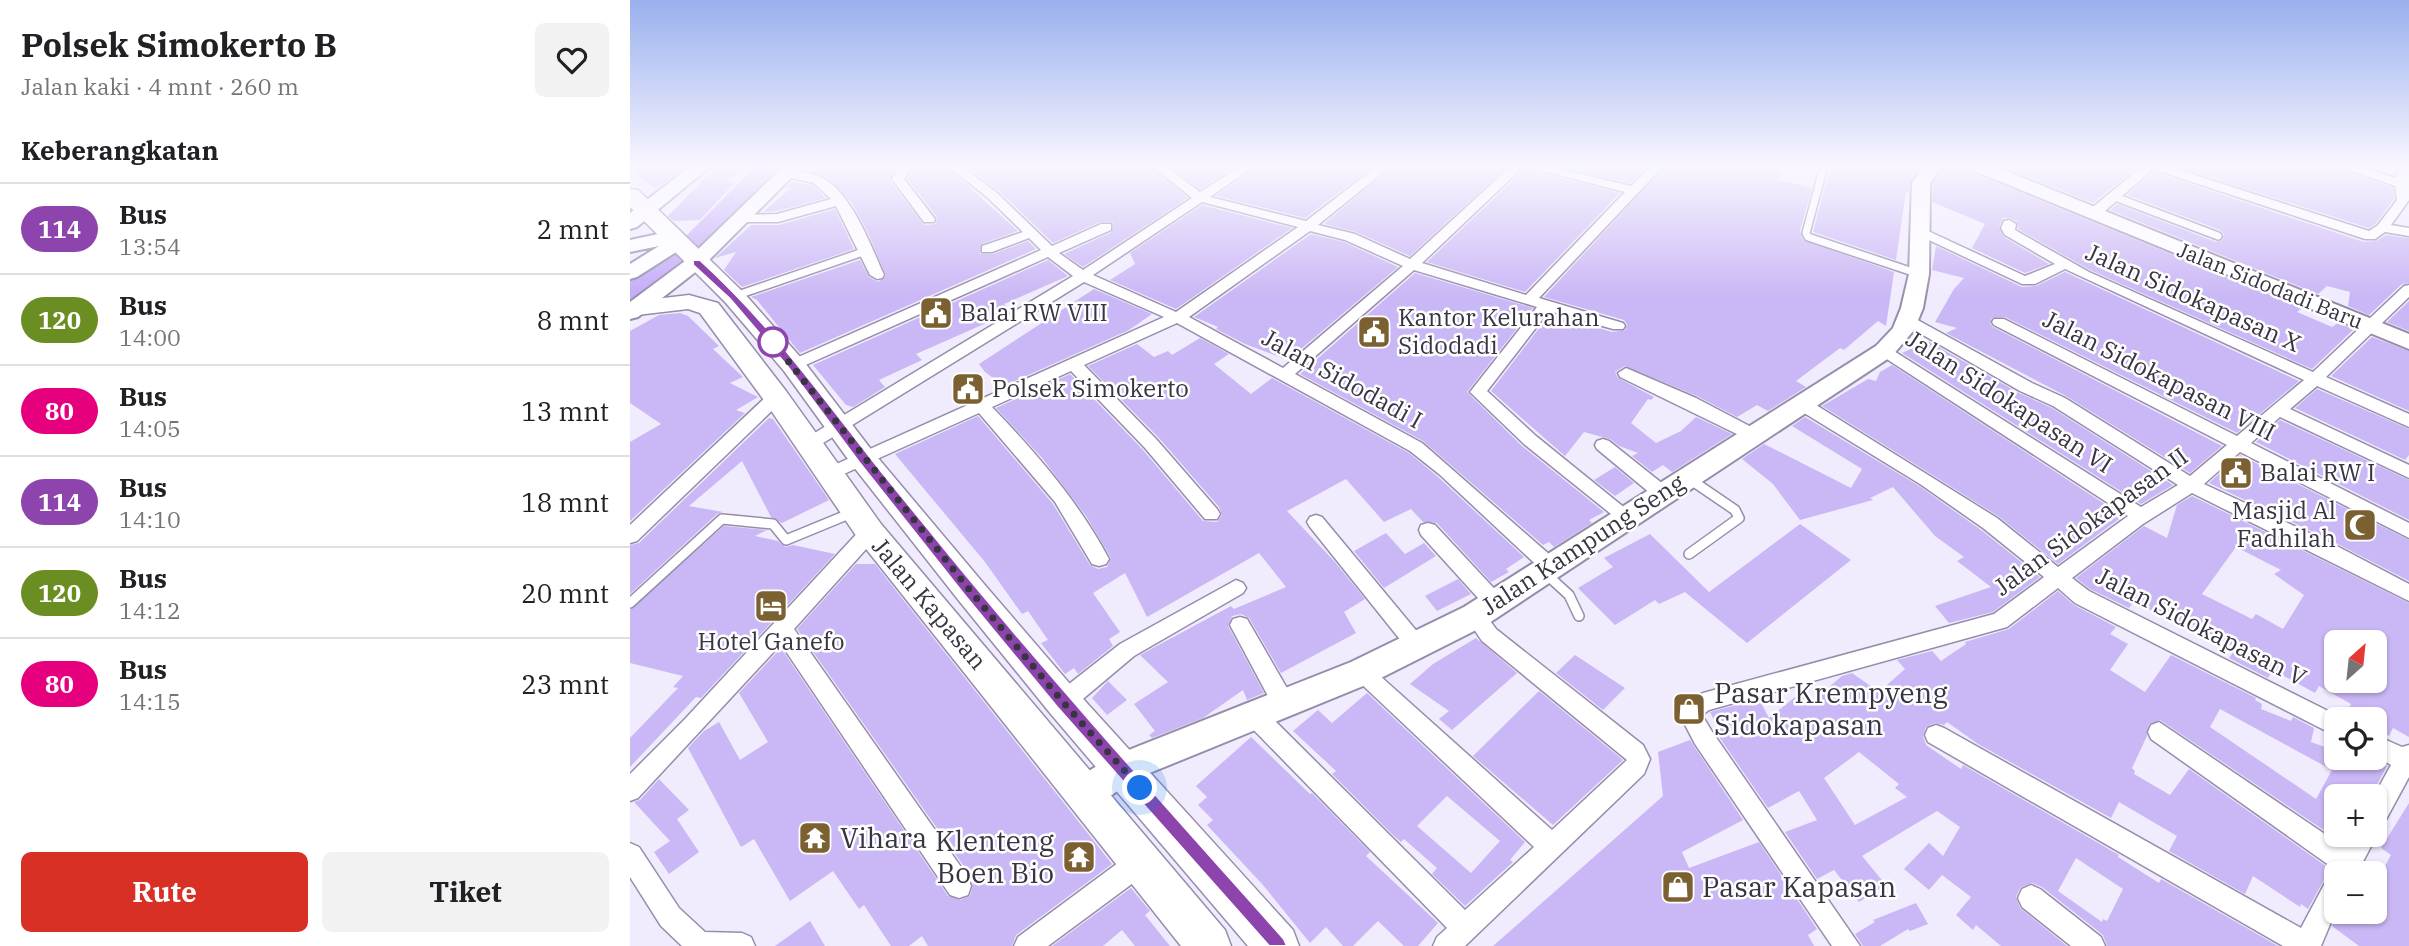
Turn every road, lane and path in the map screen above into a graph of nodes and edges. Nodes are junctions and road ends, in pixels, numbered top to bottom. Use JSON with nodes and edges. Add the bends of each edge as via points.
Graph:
{"nodes":[{"id":1,"x":750,"y":209,"type":"edge"},
{"id":2,"x":810,"y":209,"type":"edge"},
{"id":3,"x":844,"y":209,"type":"edge"},
{"id":4,"x":921,"y":209,"type":"edge"},
{"id":5,"x":1007,"y":209,"type":"edge"},
{"id":6,"x":1183,"y":209,"type":"edge"},
{"id":7,"x":1243,"y":209,"type":"edge"},
{"id":8,"x":1330,"y":209,"type":"edge"},
{"id":9,"x":1472,"y":209,"type":"edge"},
{"id":10,"x":1618,"y":209,"type":"edge"},
{"id":11,"x":1812,"y":209,"type":"edge"},
{"id":12,"x":1921,"y":209,"type":"edge"},
{"id":13,"x":2082,"y":209,"type":"edge"},
{"id":14,"x":2100,"y":209,"type":"edge"},
{"id":15,"x":2147,"y":209,"type":"edge"},
{"id":16,"x":2288,"y":209,"type":"edge"},
{"id":17,"x":2396,"y":209,"type":"edge"},
{"id":18,"x":2094,"y":214,"type":"junction"},
{"id":19,"x":638,"y":217,"type":"edge"},
{"id":20,"x":740,"y":219,"type":"junction"},
{"id":21,"x":929,"y":219,"type":"dead end"},
{"id":22,"x":2009,"y":224,"type":"dead end"},
{"id":23,"x":1308,"y":226,"type":"junction"},
{"id":24,"x":1106,"y":228,"type":"dead end"},
{"id":25,"x":2383,"y":228,"type":"junction"},
{"id":26,"x":2409,"y":232,"type":"edge"},
{"id":27,"x":1032,"y":233,"type":"junction"},
{"id":28,"x":1921,"y":233,"type":"junction"},
{"id":29,"x":2218,"y":236,"type":"dead end"},
{"id":30,"x":630,"y":246,"type":"edge"},
{"id":31,"x":683,"y":249,"type":"junction"},
{"id":32,"x":987,"y":249,"type":"dead end"},
{"id":33,"x":866,"y":251,"type":"junction"},
{"id":34,"x":1051,"y":253,"type":"junction"},
{"id":35,"x":2065,"y":264,"type":"junction"},
{"id":36,"x":1412,"y":265,"type":"junction"},
{"id":37,"x":630,"y":273,"type":"edge"},
{"id":38,"x":1919,"y":274,"type":"junction"},
{"id":39,"x":877,"y":275,"type":"dead end"},
{"id":40,"x":1083,"y":276,"type":"junction"},
{"id":41,"x":2409,"y":289,"type":"edge"},
{"id":42,"x":734,"y":297,"type":"junction"},
{"id":43,"x":1538,"y":303,"type":"junction"},
{"id":44,"x":633,"y":310,"type":"edge"},
{"id":45,"x":1177,"y":317,"type":"junction"},
{"id":46,"x":1909,"y":321,"type":"junction"},
{"id":47,"x":1999,"y":322,"type":"dead end"},
{"id":48,"x":1618,"y":326,"type":"dead end"},
{"id":49,"x":2368,"y":326,"type":"junction"},
{"id":50,"x":2409,"y":342,"type":"edge"},
{"id":51,"x":1884,"y":351,"type":"junction"},
{"id":52,"x":1074,"y":364,"type":"junction"},
{"id":53,"x":793,"y":365,"type":"junction"},
{"id":54,"x":1626,"y":373,"type":"dead end"},
{"id":55,"x":1284,"y":375,"type":"junction"},
{"id":56,"x":2316,"y":378,"type":"junction"},
{"id":57,"x":776,"y":397,"type":"junction"},
{"id":58,"x":1802,"y":404,"type":"junction"},
{"id":59,"x":981,"y":405,"type":"junction"},
{"id":60,"x":2277,"y":409,"type":"junction"},
{"id":61,"x":2409,"y":421,"type":"edge"},
{"id":62,"x":840,"y":426,"type":"junction"},
{"id":63,"x":1753,"y":435,"type":"junction"},
{"id":64,"x":2237,"y":443,"type":"junction"},
{"id":65,"x":809,"y":444,"type":"junction"},
{"id":66,"x":1603,"y":444,"type":"dead end"},
{"id":67,"x":863,"y":459,"type":"junction"},
{"id":68,"x":2409,"y":472,"type":"edge"},
{"id":69,"x":829,"y":474,"type":"junction"},
{"id":70,"x":1687,"y":477,"type":"junction"},
{"id":71,"x":2191,"y":485,"type":"junction"},
{"id":72,"x":1661,"y":493,"type":"junction"},
{"id":73,"x":1211,"y":514,"type":"dead end"},
{"id":74,"x":1627,"y":517,"type":"junction"},
{"id":75,"x":2143,"y":517,"type":"junction"},
{"id":76,"x":862,"y":522,"type":"junction"},
{"id":77,"x":1316,"y":522,"type":"dead end"},
{"id":78,"x":1428,"y":530,"type":"dead end"},
{"id":79,"x":2409,"y":531,"type":"edge"},
{"id":80,"x":630,"y":536,"type":"edge"},
{"id":81,"x":1689,"y":554,"type":"dead end"},
{"id":82,"x":1099,"y":559,"type":"dead end"},
{"id":83,"x":1547,"y":569,"type":"junction"},
{"id":84,"x":2058,"y":577,"type":"junction"},
{"id":85,"x":1236,"y":588,"type":"dead end"},
{"id":86,"x":2409,"y":593,"type":"edge"},
{"id":87,"x":630,"y":603,"type":"edge"},
{"id":88,"x":1485,"y":610,"type":"junction"},
{"id":89,"x":1579,"y":616,"type":"dead end"},
{"id":90,"x":1240,"y":625,"type":"dead end"},
{"id":91,"x":781,"y":629,"type":"junction"},
{"id":92,"x":1417,"y":646,"type":"junction"},
{"id":93,"x":1362,"y":671,"type":"junction"},
{"id":94,"x":1063,"y":702,"type":"junction"},
{"id":95,"x":1284,"y":704,"type":"junction"},
{"id":96,"x":1255,"y":716,"type":"junction"},
{"id":97,"x":2324,"y":720,"type":"edge"},
{"id":98,"x":2160,"y":732,"type":"dead end"},
{"id":99,"x":1936,"y":735,"type":"dead end"},
{"id":100,"x":2387,"y":750,"type":"edge"},
{"id":101,"x":2407,"y":758,"type":"edge"},
{"id":102,"x":1123,"y":768,"type":"junction"},
{"id":103,"x":630,"y":790,"type":"edge"},
{"id":104,"x":1085,"y":793,"type":"junction"},
{"id":105,"x":2387,"y":795,"type":"edge"},
{"id":106,"x":1551,"y":846,"type":"junction"},
{"id":107,"x":630,"y":855,"type":"edge"},
{"id":108,"x":2325,"y":861,"type":"edge"},
{"id":109,"x":1139,"y":863,"type":"junction"},
{"id":110,"x":959,"y":886,"type":"dead end"},
{"id":111,"x":2031,"y":898,"type":"dead end"},
{"id":112,"x":2324,"y":907,"type":"edge"},
{"id":113,"x":1465,"y":928,"type":"junction"},
{"id":114,"x":742,"y":946,"type":"edge"},
{"id":115,"x":1027,"y":946,"type":"edge"},
{"id":116,"x":1209,"y":946,"type":"edge"},
{"id":117,"x":1277,"y":946,"type":"edge"},
{"id":118,"x":1446,"y":946,"type":"edge"},
{"id":119,"x":1847,"y":946,"type":"edge"},
{"id":120,"x":2092,"y":946,"type":"edge"},
{"id":121,"x":2308,"y":946,"type":"edge"}],
"edges":[{"from":1,"to":20,"type":"street"},
{"from":2,"to":20,"type":"street","via":[[778,218]]},
{"from":3,"to":33,"type":"street"},
{"from":4,"to":21,"type":"street"},
{"from":5,"to":27,"type":"street","name":"Jalan Sidodadi I"},
{"from":6,"to":40,"type":"street"},
{"from":7,"to":23,"type":"street"},
{"from":8,"to":23,"type":"street"},
{"from":9,"to":36,"type":"street"},
{"from":10,"to":43,"type":"street"},
{"from":11,"to":38,"type":"lane","via":[[1808,237]]},
{"from":12,"to":28,"type":"street","name":"Jalan Kampung Seng"},
{"from":13,"to":18,"type":"street","name":"Jalan Sidodadi Baru"},
{"from":14,"to":18,"type":"street"},
{"from":15,"to":29,"type":"lane"},
{"from":16,"to":25,"type":"street","via":[[2370,236]]},
{"from":17,"to":25,"type":"street"},
{"from":18,"to":49,"type":"street","name":"Jalan Sidodadi Baru"},
{"from":19,"to":31,"type":"main road","name":"Jalan Kapasan"},
{"from":20,"to":31,"type":"street"},
{"from":22,"to":35,"type":"street","via":[[2010,232]]},
{"from":23,"to":36,"type":"street","via":[[1365,242]]},
{"from":23,"to":45,"type":"street"},
{"from":24,"to":34,"type":"street"},
{"from":25,"to":26,"type":"street"},
{"from":27,"to":32,"type":"street"},
{"from":27,"to":34,"type":"street","name":"Jalan Sidodadi I"},
{"from":28,"to":35,"type":"street","name":"Jalan Sidokapasan X","via":[[2022,280],[2030,281]]},
{"from":28,"to":38,"type":"street","name":"Jalan Kampung Seng"},
{"from":30,"to":31,"type":"street"},
{"from":31,"to":37,"type":"street"},
{"from":31,"to":42,"type":"main road","name":"Jalan Kapasan"},
{"from":31,"to":44,"type":"street"},
{"from":33,"to":39,"type":"street"},
{"from":33,"to":42,"type":"lane"},
{"from":34,"to":40,"type":"street","name":"Jalan Sidodadi I"},
{"from":34,"to":53,"type":"street"},
{"from":35,"to":56,"type":"street","name":"Jalan Sidokapasan X"},
{"from":36,"to":43,"type":"street"},
{"from":36,"to":55,"type":"street"},
{"from":38,"to":46,"type":"street","name":"Jalan Kampung Seng"},
{"from":40,"to":45,"type":"street","name":"Jalan Sidodadi I"},
{"from":40,"to":62,"type":"street"},
{"from":41,"to":49,"type":"street","name":"Jalan Sidokapasan II"},
{"from":42,"to":53,"type":"main road","name":"Jalan Kapasan"},
{"from":43,"to":48,"type":"street"},
{"from":43,"to":74,"type":"street","via":[[1478,392]]},
{"from":44,"to":57,"type":"main road","name":"Jalan Kapasan","via":[[689,302],[704,305]]},
{"from":45,"to":52,"type":"street"},
{"from":45,"to":55,"type":"street","name":"Jalan Sidodadi I"},
{"from":46,"to":51,"type":"street","name":"Jalan Kampung Seng"},
{"from":46,"to":71,"type":"street","via":[[2059,402]]},
{"from":47,"to":64,"type":"street","name":"Jalan Sidokapasan VIII"},
{"from":49,"to":50,"type":"street","name":"Jalan Sidodadi Baru"},
{"from":49,"to":56,"type":"street","name":"Jalan Sidokapasan II"},
{"from":51,"to":58,"type":"street","name":"Jalan Kampung Seng"},
{"from":51,"to":75,"type":"street","name":"Jalan Sidokapasan VI"},
{"from":52,"to":59,"type":"street"},
{"from":52,"to":73,"type":"street","via":[[1151,443]]},
{"from":53,"to":62,"type":"main road","name":"Jalan Kapasan"},
{"from":54,"to":63,"type":"street"},
{"from":55,"to":83,"type":"street","name":"Jalan Sidodadi I","via":[[1416,447]]},
{"from":56,"to":60,"type":"street","name":"Jalan Sidokapasan II"},
{"from":56,"to":61,"type":"street","name":"Jalan Sidokapasan X"},
{"from":57,"to":65,"type":"main road","name":"Jalan Kapasan"},
{"from":57,"to":80,"type":"street"},
{"from":58,"to":63,"type":"street","name":"Jalan Kampung Seng"},
{"from":58,"to":84,"type":"street","name":"Jalan Sidokapasan V","via":[[1937,487]]},
{"from":59,"to":67,"type":"street"},
{"from":59,"to":82,"type":"street","via":[[1032,461],[1087,534]]},
{"from":60,"to":64,"type":"street","name":"Jalan Sidokapasan II"},
{"from":60,"to":68,"type":"street"},
{"from":62,"to":65,"type":"street"},
{"from":62,"to":67,"type":"main road","name":"Jalan Kapasan"},
{"from":63,"to":70,"type":"street","name":"Jalan Kampung Seng"},
{"from":64,"to":71,"type":"street","name":"Jalan Sidokapasan II"},
{"from":64,"to":79,"type":"street","name":"Jalan Sidokapasan VIII"},
{"from":65,"to":69,"type":"main road","name":"Jalan Kapasan"},
{"from":66,"to":72,"type":"street"},
{"from":67,"to":69,"type":"street"},
{"from":67,"to":94,"type":"main road","name":"Jalan Kapasan"},
{"from":69,"to":76,"type":"main road","name":"Jalan Kapasan"},
{"from":70,"to":72,"type":"street","name":"Jalan Kampung Seng"},
{"from":70,"to":81,"type":"lane","via":[[1735,510],[1739,518]]},
{"from":71,"to":75,"type":"street","name":"Jalan Sidokapasan II"},
{"from":71,"to":86,"type":"street"},
{"from":72,"to":74,"type":"street","name":"Jalan Kampung Seng"},
{"from":74,"to":83,"type":"street","name":"Jalan Kampung Seng"},
{"from":75,"to":84,"type":"street","name":"Jalan Sidokapasan II"},
{"from":76,"to":87,"type":"lane","via":[[790,540],[769,523],[722,519]]},
{"from":76,"to":91,"type":"street"},
{"from":76,"to":104,"type":"main road","name":"Jalan Kapasan"},
{"from":77,"to":92,"type":"street"},
{"from":78,"to":88,"type":"street"},
{"from":83,"to":88,"type":"street","name":"Jalan Kampung Seng"},
{"from":83,"to":89,"type":"lane","via":[[1569,595]]},
{"from":84,"to":97,"type":"street","name":"Jalan Sidokapasan V","via":[[2113,615]]},
{"from":84,"to":119,"type":"street","name":"Jalan Sidokapasan II","via":[[2000,621],[1703,702],[1692,710],[1694,722]]},
{"from":85,"to":94,"type":"street","via":[[1127,650]]},
{"from":88,"to":92,"type":"street","name":"Jalan Kampung Seng"},
{"from":88,"to":106,"type":"street","via":[[1489,635],[1635,752],[1639,760]]},
{"from":90,"to":95,"type":"street"},
{"from":91,"to":103,"type":"street"},
{"from":91,"to":110,"type":"street"},
{"from":92,"to":93,"type":"street","name":"Jalan Kampung Seng"},
{"from":93,"to":95,"type":"street","name":"Jalan Kampung Seng"},
{"from":93,"to":106,"type":"street"},
{"from":94,"to":102,"type":"main road","name":"Jalan Kapasan"},
{"from":95,"to":96,"type":"street","name":"Jalan Kampung Seng"},
{"from":96,"to":102,"type":"street","name":"Jalan Kampung Seng"},
{"from":96,"to":113,"type":"street"},
{"from":98,"to":108,"type":"street"},
{"from":99,"to":121,"type":"street"},
{"from":100,"to":101,"type":"street"},
{"from":101,"to":105,"type":"street"},
{"from":102,"to":104,"type":"street","name":"Jalan Kampung Seng"},
{"from":102,"to":117,"type":"main road","name":"Jalan Kapasan"},
{"from":104,"to":109,"type":"main road","name":"Jalan Kapasan"},
{"from":106,"to":113,"type":"street"},
{"from":107,"to":114,"type":"street","via":[[670,917],[700,944]]},
{"from":109,"to":115,"type":"street"},
{"from":109,"to":116,"type":"main road","name":"Jalan Kapasan"},
{"from":111,"to":120,"type":"street"},
{"from":112,"to":121,"type":"street"},
{"from":113,"to":118,"type":"street"}]}
